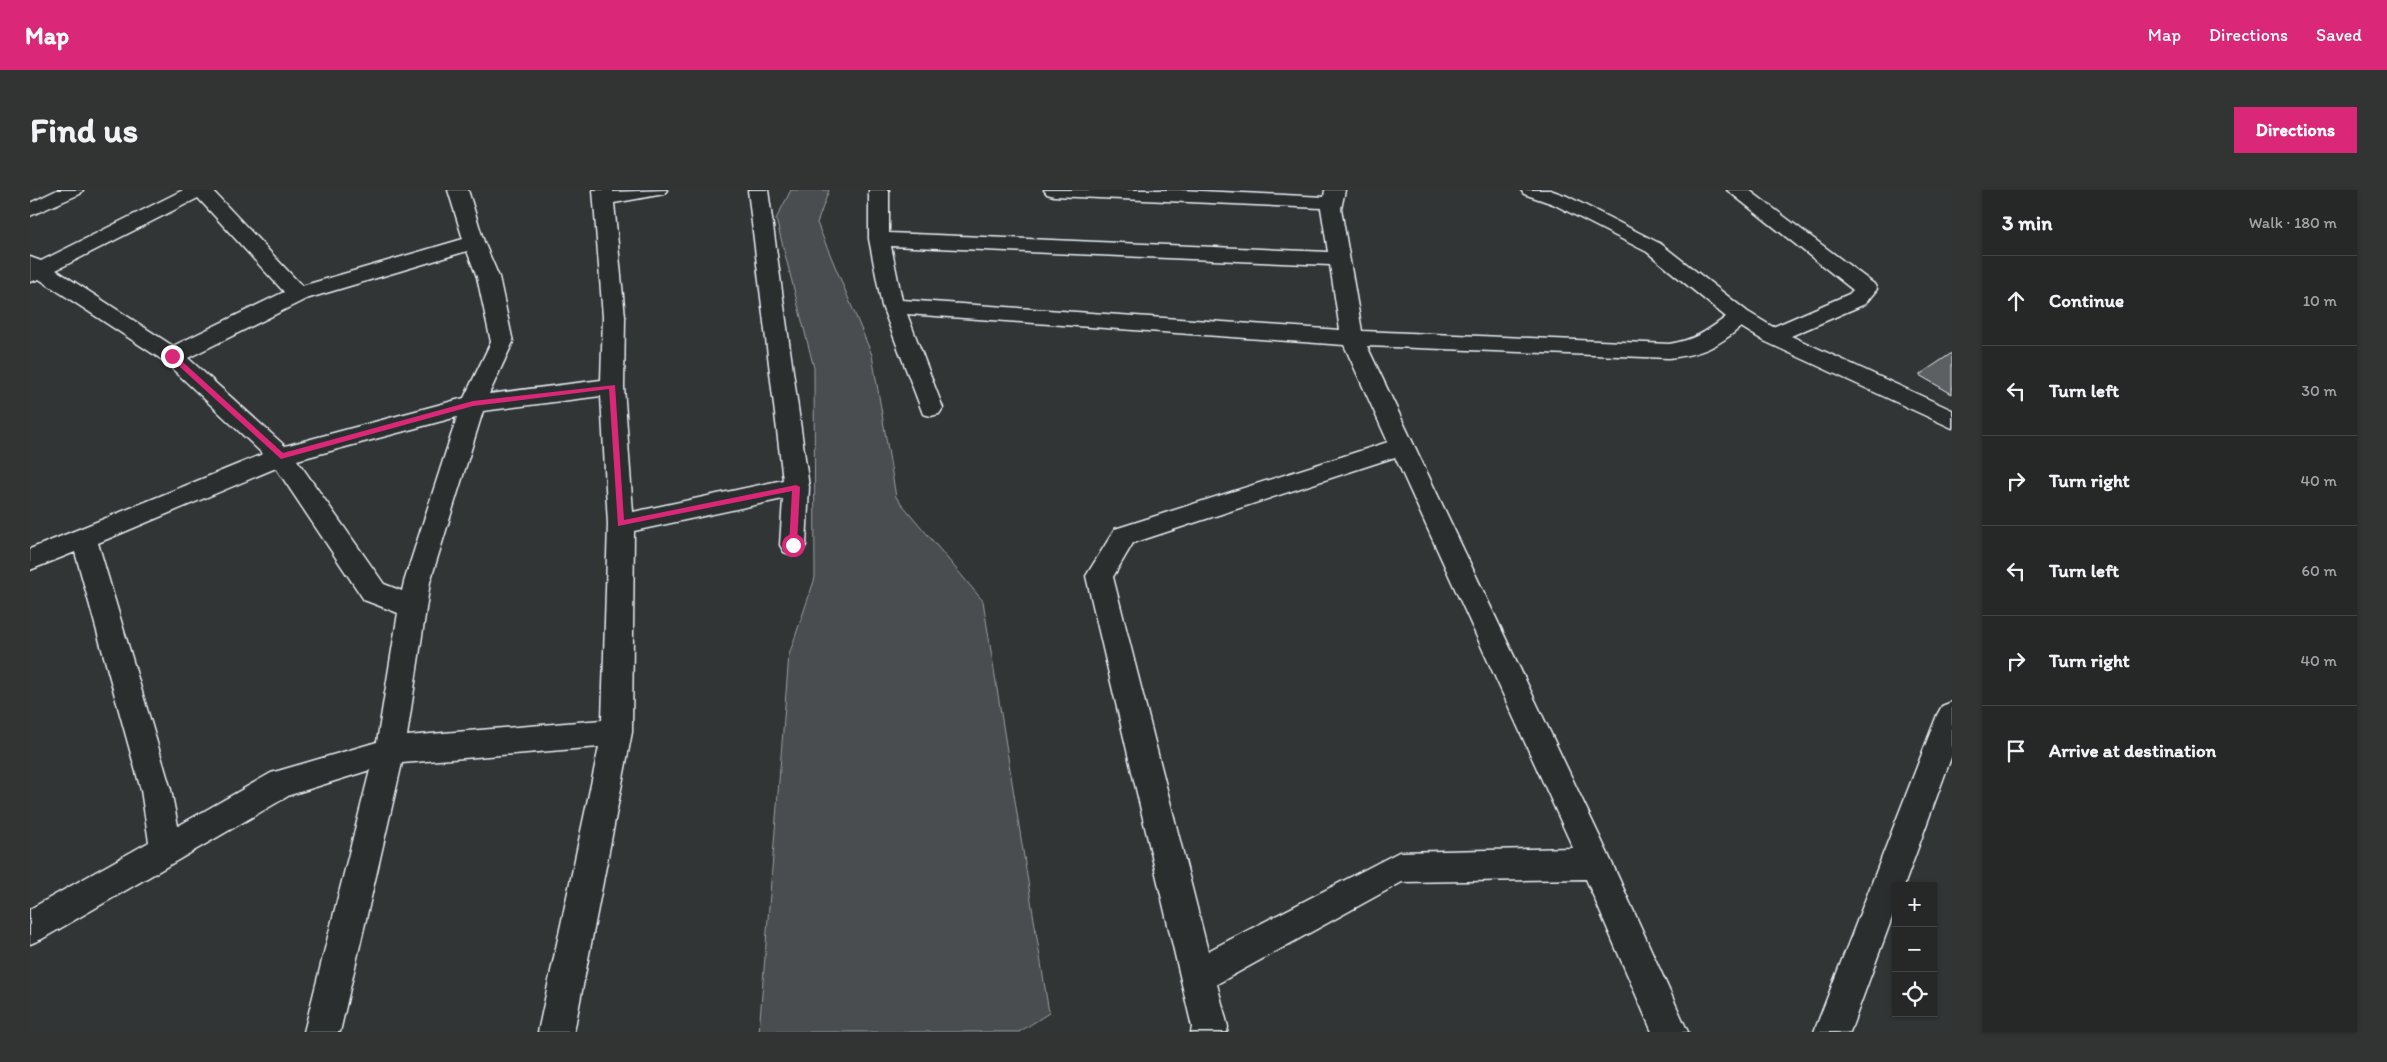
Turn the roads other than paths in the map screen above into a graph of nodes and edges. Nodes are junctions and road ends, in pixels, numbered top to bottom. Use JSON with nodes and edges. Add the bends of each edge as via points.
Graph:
{"nodes":[{"id":1,"x":74,"y":190,"type":"edge"},
{"id":2,"x":200,"y":190,"type":"edge"},
{"id":3,"x":458,"y":190,"type":"edge"},
{"id":4,"x":657,"y":190,"type":"edge"},
{"id":5,"x":758,"y":190,"type":"edge"},
{"id":6,"x":879,"y":190,"type":"edge"},
{"id":7,"x":1054,"y":190,"type":"edge"},
{"id":8,"x":1531,"y":190,"type":"edge"},
{"id":9,"x":1737,"y":190,"type":"edge"},
{"id":10,"x":604,"y":195,"type":"edge"},
{"id":11,"x":1334,"y":196,"type":"edge"},
{"id":12,"x":30,"y":210,"type":"edge"},
{"id":13,"x":879,"y":239,"type":"junction"},
{"id":14,"x":474,"y":242,"type":"junction"},
{"id":15,"x":1339,"y":259,"type":"junction"},
{"id":16,"x":33,"y":269,"type":"edge"},
{"id":17,"x":298,"y":294,"type":"junction"},
{"id":18,"x":894,"y":306,"type":"junction"},
{"id":19,"x":1740,"y":317,"type":"junction"},
{"id":20,"x":1772,"y":336,"type":"junction"},
{"id":21,"x":1352,"y":338,"type":"junction"},
{"id":22,"x":172,"y":356,"type":"junction"},
{"id":23,"x":612,"y":387,"type":"junction"},
{"id":24,"x":473,"y":404,"type":"junction"},
{"id":25,"x":931,"y":408,"type":"dead end"},
{"id":26,"x":1952,"y":420,"type":"edge"},
{"id":27,"x":1402,"y":446,"type":"junction"},
{"id":28,"x":281,"y":456,"type":"junction"},
{"id":29,"x":796,"y":487,"type":"junction"},
{"id":30,"x":621,"y":524,"type":"junction"},
{"id":31,"x":84,"y":538,"type":"junction"},
{"id":32,"x":793,"y":545,"type":"dead end"},
{"id":33,"x":30,"y":560,"type":"edge"},
{"id":34,"x":413,"y":607,"type":"junction"},
{"id":35,"x":1952,"y":715,"type":"edge"},
{"id":36,"x":617,"y":732,"type":"junction"},
{"id":37,"x":390,"y":751,"type":"junction"},
{"id":38,"x":166,"y":849,"type":"junction"},
{"id":39,"x":1596,"y":863,"type":"junction"},
{"id":40,"x":30,"y":927,"type":"edge"},
{"id":41,"x":1197,"y":976,"type":"junction"},
{"id":42,"x":322,"y":1032,"type":"edge"},
{"id":43,"x":556,"y":1032,"type":"edge"},
{"id":44,"x":1209,"y":1032,"type":"edge"},
{"id":45,"x":1670,"y":1032,"type":"edge"},
{"id":46,"x":1832,"y":1032,"type":"edge"}],
"edges":[{"from":1,"to":12,"type":"street"},
{"from":2,"to":16,"type":"street"},
{"from":2,"to":17,"type":"street"},
{"from":3,"to":14,"type":"street"},
{"from":4,"to":10,"type":"street"},
{"from":5,"to":29,"type":"street"},
{"from":6,"to":13,"type":"street"},
{"from":7,"to":11,"type":"street"},
{"from":8,"to":19,"type":"street","via":[[1560,200],[1654,248]]},
{"from":9,"to":20,"type":"street","via":[[1866,289],[1857,299]]},
{"from":10,"to":23,"type":"street","via":[[614,317]]},
{"from":11,"to":15,"type":"street","via":[[1331,209]]},
{"from":13,"to":15,"type":"street"},
{"from":13,"to":18,"type":"street"},
{"from":14,"to":17,"type":"street"},
{"from":14,"to":24,"type":"street","via":[[488,277],[502,342]]},
{"from":15,"to":21,"type":"street"},
{"from":16,"to":22,"type":"street"},
{"from":17,"to":22,"type":"street"},
{"from":18,"to":21,"type":"street"},
{"from":18,"to":25,"type":"street"},
{"from":19,"to":20,"type":"street"},
{"from":19,"to":21,"type":"street","via":[[1693,348],[1669,351]]},
{"from":20,"to":26,"type":"street"},
{"from":21,"to":27,"type":"street"},
{"from":22,"to":28,"type":"street"},
{"from":23,"to":24,"type":"street"},
{"from":23,"to":30,"type":"street"},
{"from":24,"to":28,"type":"street"},
{"from":24,"to":34,"type":"street","via":[[417,582]]},
{"from":27,"to":39,"type":"street"},
{"from":27,"to":41,"type":"street","via":[[1124,536],[1098,576]]},
{"from":28,"to":31,"type":"street"},
{"from":28,"to":34,"type":"street","via":[[374,592]]},
{"from":29,"to":30,"type":"street"},
{"from":29,"to":32,"type":"street"},
{"from":30,"to":36,"type":"street"},
{"from":31,"to":33,"type":"street"},
{"from":31,"to":38,"type":"street","via":[[156,790]]},
{"from":34,"to":37,"type":"street"},
{"from":35,"to":46,"type":"street"},
{"from":36,"to":37,"type":"street"},
{"from":36,"to":43,"type":"street"},
{"from":37,"to":38,"type":"street","via":[[282,783]]},
{"from":37,"to":42,"type":"street"},
{"from":38,"to":40,"type":"street"},
{"from":39,"to":41,"type":"street","via":[[1399,866]]},
{"from":39,"to":45,"type":"street"},
{"from":41,"to":44,"type":"street"}]}
